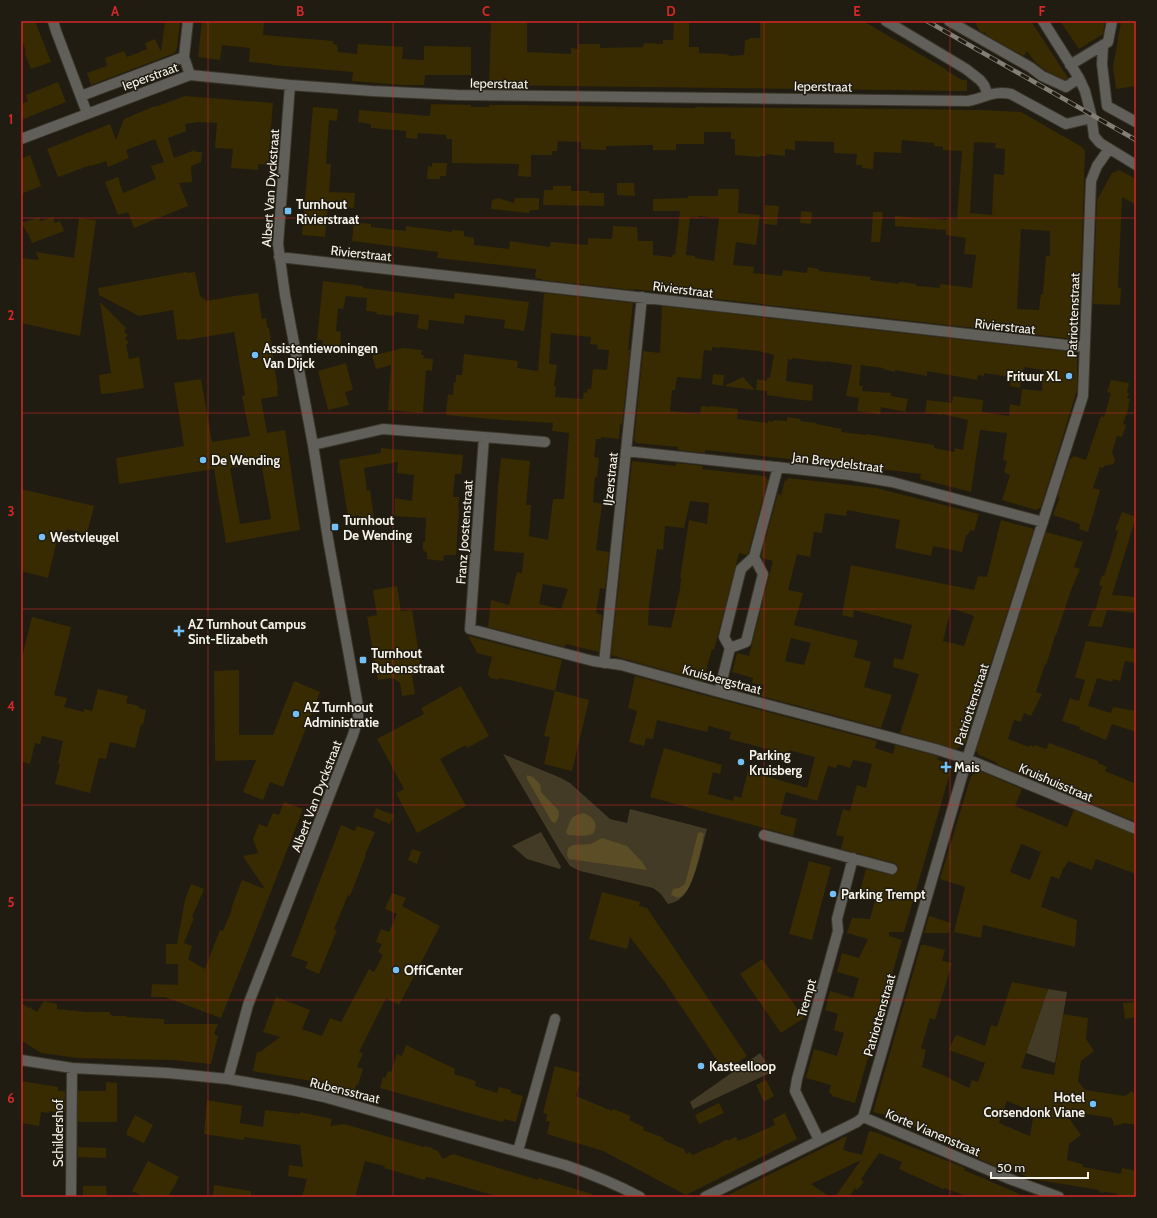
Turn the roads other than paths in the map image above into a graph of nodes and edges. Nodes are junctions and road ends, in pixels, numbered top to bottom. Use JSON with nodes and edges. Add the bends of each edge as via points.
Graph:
{"nodes":[{"id":1,"x":53,"y":21,"type":"edge"},
{"id":2,"x":188,"y":21,"type":"edge"},
{"id":3,"x":886,"y":21,"type":"edge"},
{"id":4,"x":949,"y":21,"type":"edge"},
{"id":5,"x":1043,"y":21,"type":"edge"},
{"id":6,"x":1112,"y":21,"type":"edge"},
{"id":7,"x":1103,"y":46,"type":"junction"},
{"id":8,"x":184,"y":57,"type":"junction"},
{"id":9,"x":1070,"y":65,"type":"junction"},
{"id":10,"x":190,"y":75,"type":"junction"},
{"id":11,"x":1079,"y":78,"type":"junction"},
{"id":12,"x":290,"y":85,"type":"junction"},
{"id":13,"x":988,"y":95,"type":"junction"},
{"id":14,"x":81,"y":96,"type":"junction"},
{"id":15,"x":87,"y":113,"type":"junction"},
{"id":16,"x":1091,"y":118,"type":"junction"},
{"id":17,"x":1136,"y":122,"type":"edge"},
{"id":18,"x":21,"y":139,"type":"edge"},
{"id":19,"x":1109,"y":149,"type":"junction"},
{"id":20,"x":1136,"y":165,"type":"edge"},
{"id":21,"x":279,"y":257,"type":"junction"},
{"id":22,"x":642,"y":297,"type":"junction"},
{"id":23,"x":1084,"y":347,"type":"junction"},
{"id":24,"x":484,"y":438,"type":"junction"},
{"id":25,"x":545,"y":442,"type":"dead end"},
{"id":26,"x":314,"y":445,"type":"junction"},
{"id":27,"x":626,"y":451,"type":"junction"},
{"id":28,"x":778,"y":467,"type":"junction"},
{"id":29,"x":1043,"y":522,"type":"junction"},
{"id":30,"x":754,"y":557,"type":"junction"},
{"id":31,"x":470,"y":629,"type":"joint"},
{"id":32,"x":730,"y":648,"type":"junction"},
{"id":33,"x":604,"y":663,"type":"junction"},
{"id":34,"x":719,"y":692,"type":"junction"},
{"id":35,"x":967,"y":758,"type":"junction"},
{"id":36,"x":1136,"y":829,"type":"edge"},
{"id":37,"x":764,"y":835,"type":"dead end"},
{"id":38,"x":853,"y":858,"type":"junction"},
{"id":39,"x":892,"y":869,"type":"dead end"},
{"id":40,"x":554,"y":1019,"type":"dead end"},
{"id":41,"x":21,"y":1054,"type":"edge"},
{"id":42,"x":21,"y":1060,"type":"edge"},
{"id":43,"x":32,"y":1061,"type":"junction"},
{"id":44,"x":72,"y":1068,"type":"junction"},
{"id":45,"x":228,"y":1079,"type":"junction"},
{"id":46,"x":863,"y":1117,"type":"junction"},
{"id":47,"x":820,"y":1140,"type":"junction"},
{"id":48,"x":518,"y":1151,"type":"junction"},
{"id":49,"x":71,"y":1197,"type":"edge"},
{"id":50,"x":640,"y":1197,"type":"edge"},
{"id":51,"x":705,"y":1197,"type":"edge"},
{"id":52,"x":1059,"y":1197,"type":"edge"}],
"edges":[{"from":1,"to":14,"type":"street"},
{"from":2,"to":8,"type":"street"},
{"from":3,"to":13,"type":"street","via":[[966,69],[984,84]]},
{"from":4,"to":11,"type":"street","via":[[1042,76],[1066,87]]},
{"from":5,"to":9,"type":"street"},
{"from":6,"to":7,"type":"street","via":[[1108,42]]},
{"from":7,"to":9,"type":"street"},
{"from":7,"to":17,"type":"street","via":[[1102,64],[1107,106]]},
{"from":8,"to":10,"type":"street"},
{"from":8,"to":14,"type":"street","name":"Ieperstraat"},
{"from":9,"to":11,"type":"street"},
{"from":10,"to":12,"type":"street","name":"Ieperstraat"},
{"from":10,"to":15,"type":"street","name":"Ieperstraat"},
{"from":11,"to":16,"type":"street","via":[[1085,91]]},
{"from":12,"to":13,"type":"street","name":"Ieperstraat","via":[[482,96],[968,101]]},
{"from":12,"to":21,"type":"street","name":"Albert Van Dyckstraat"},
{"from":13,"to":16,"type":"street","name":"Ieperstraat","via":[[1002,92],[1011,94],[1066,124]]},
{"from":14,"to":15,"type":"street"},
{"from":15,"to":18,"type":"street","name":"Ieperstraat"},
{"from":16,"to":19,"type":"street","via":[[1094,136]]},
{"from":19,"to":20,"type":"street"},
{"from":19,"to":23,"type":"street","name":"Patriottenstraat","via":[[1097,166],[1091,181]]},
{"from":21,"to":22,"type":"street","name":"Rivierstraat"},
{"from":21,"to":26,"type":"street","name":"Albert Van Dyckstraat","via":[[284,295]]},
{"from":22,"to":23,"type":"street","name":"Rivierstraat"},
{"from":22,"to":27,"type":"street","name":"IJzerstraat"},
{"from":23,"to":29,"type":"street","name":"Patriottenstraat","via":[[1083,396]]},
{"from":24,"to":25,"type":"street"},
{"from":24,"to":26,"type":"street","via":[[383,429]]},
{"from":24,"to":31,"type":"street","name":"Franz Joostenstraat"},
{"from":26,"to":45,"type":"street","name":"Albert Van Dyckstraat","via":[[358,706],[358,720],[248,1005]]},
{"from":27,"to":28,"type":"street","name":"Jan Breydelstraat"},
{"from":27,"to":33,"type":"street","name":"IJzerstraat"},
{"from":28,"to":29,"type":"street","name":"Jan Breydelstraat","via":[[892,482]]},
{"from":28,"to":30,"type":"street"},
{"from":29,"to":35,"type":"street","name":"Patriottenstraat"},
{"from":30,"to":32,"type":"street","via":[[741,569],[724,638]]},
{"from":30,"to":32,"type":"street","via":[[762,574],[746,642]]},
{"from":31,"to":33,"type":"street","name":"Kruisbergstraat"},
{"from":32,"to":34,"type":"street"},
{"from":33,"to":34,"type":"street","name":"Kruisbergstraat","via":[[620,664]]},
{"from":34,"to":35,"type":"street","name":"Kruisbergstraat"},
{"from":35,"to":36,"type":"street","name":"Kruishuisstraat"},
{"from":35,"to":46,"type":"street","name":"Patriottenstraat"},
{"from":37,"to":38,"type":"street"},
{"from":38,"to":39,"type":"street"},
{"from":38,"to":47,"type":"street","name":"Trempt","via":[[837,919],[838,931],[796,1079],[795,1091]]},
{"from":40,"to":48,"type":"street"},
{"from":41,"to":43,"type":"street","name":"Rubensstraat"},
{"from":42,"to":43,"type":"street","name":"Rubensstraat"},
{"from":43,"to":44,"type":"street","name":"Rubensstraat"},
{"from":44,"to":45,"type":"street","name":"Rubensstraat"},
{"from":44,"to":49,"type":"street","name":"Schildershof"},
{"from":45,"to":48,"type":"street","name":"Rubensstraat","via":[[324,1097]]},
{"from":46,"to":47,"type":"street"},
{"from":46,"to":52,"type":"street","name":"Korte Vianenstraat","via":[[994,1173]]},
{"from":47,"to":51,"type":"street"},
{"from":48,"to":50,"type":"street","name":"Rubensstraat","via":[[590,1174]]}]}
